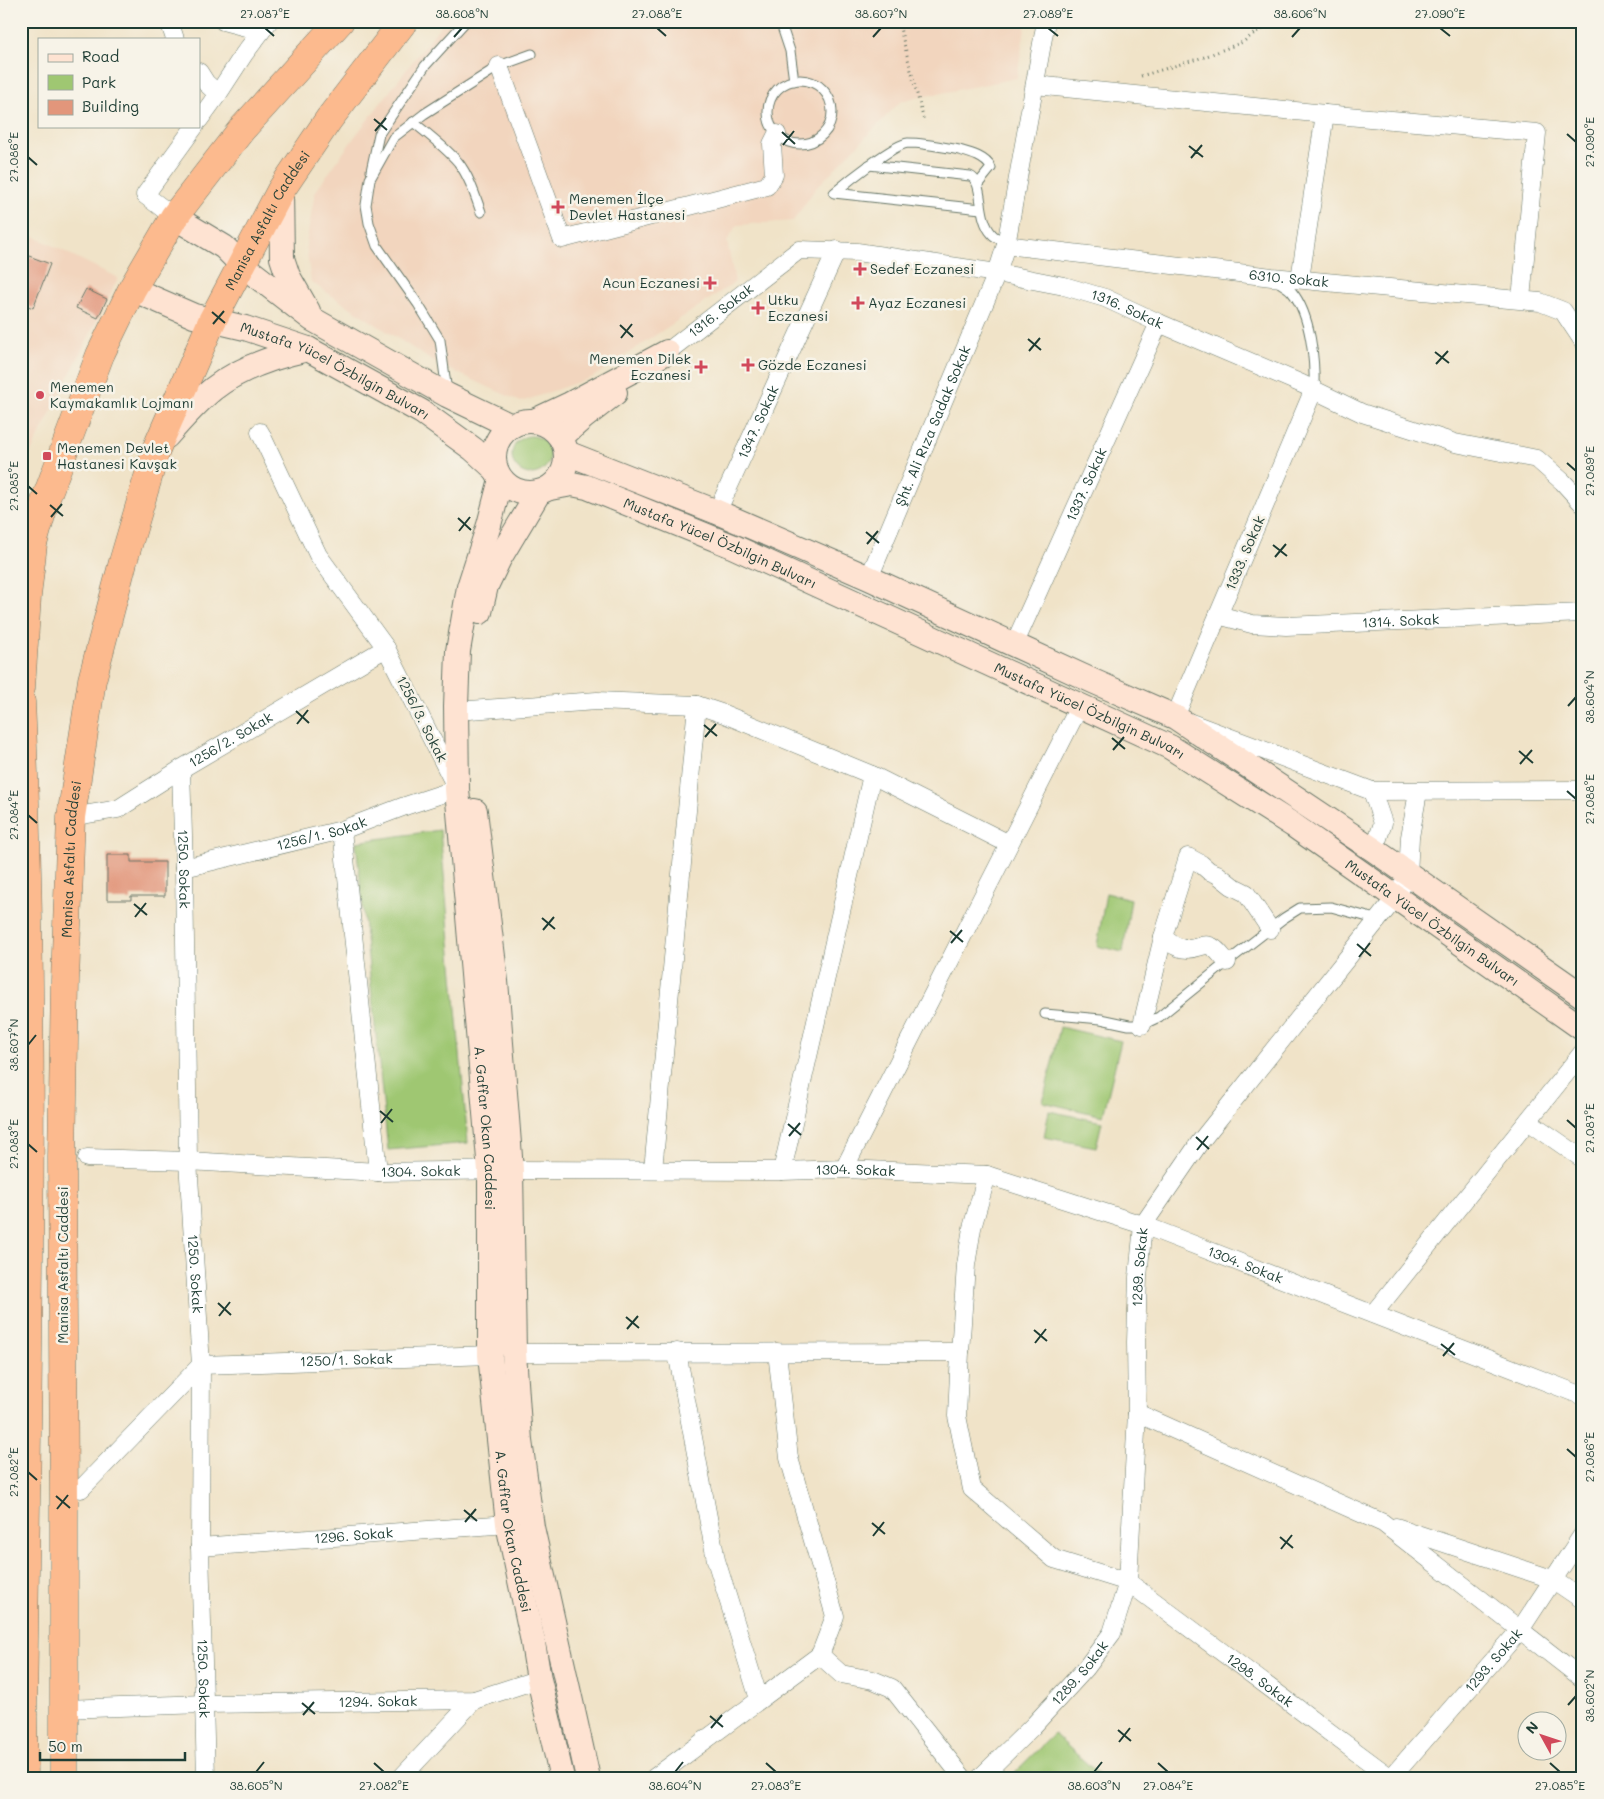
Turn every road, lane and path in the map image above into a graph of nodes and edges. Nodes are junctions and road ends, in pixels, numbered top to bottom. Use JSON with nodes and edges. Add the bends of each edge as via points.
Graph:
{"nodes":[{"id":1,"x":169,"y":21,"type":"edge"},
{"id":2,"x":223,"y":21,"type":"edge"},
{"id":3,"x":340,"y":21,"type":"edge"},
{"id":4,"x":404,"y":21,"type":"edge"},
{"id":5,"x":466,"y":21,"type":"edge"},
{"id":6,"x":780,"y":21,"type":"edge"},
{"id":7,"x":902,"y":21,"type":"edge"},
{"id":8,"x":1046,"y":21,"type":"edge"},
{"id":9,"x":1278,"y":21,"type":"edge"},
{"id":10,"x":262,"y":24,"type":"edge"},
{"id":11,"x":176,"y":38,"type":"edge"},
{"id":12,"x":532,"y":54,"type":"dead end"},
{"id":13,"x":499,"y":66,"type":"junction"},
{"id":14,"x":200,"y":74,"type":"edge"},
{"id":15,"x":794,"y":81,"type":"junction"},
{"id":16,"x":1036,"y":85,"type":"junction"},
{"id":17,"x":1107,"y":92,"type":"junction"},
{"id":18,"x":218,"y":94,"type":"junction"},
{"id":19,"x":1325,"y":114,"type":"junction"},
{"id":20,"x":200,"y":119,"type":"edge"},
{"id":21,"x":924,"y":121,"type":"dead end"},
{"id":22,"x":413,"y":122,"type":"junction"},
{"id":23,"x":194,"y":128,"type":"edge"},
{"id":24,"x":777,"y":134,"type":"junction"},
{"id":25,"x":869,"y":165,"type":"junction"},
{"id":26,"x":370,"y":179,"type":"junction"},
{"id":27,"x":978,"y":184,"type":"junction"},
{"id":28,"x":281,"y":190,"type":"junction"},
{"id":29,"x":981,"y":209,"type":"junction"},
{"id":30,"x":481,"y":212,"type":"dead end"},
{"id":31,"x":174,"y":217,"type":"junction"},
{"id":32,"x":1006,"y":243,"type":"junction"},
{"id":33,"x":837,"y":250,"type":"junction"},
{"id":34,"x":241,"y":264,"type":"junction"},
{"id":35,"x":997,"y":273,"type":"junction"},
{"id":36,"x":1272,"y":277,"type":"junction"},
{"id":37,"x":1300,"y":278,"type":"junction"},
{"id":38,"x":132,"y":289,"type":"junction"},
{"id":39,"x":1521,"y":299,"type":"junction"},
{"id":40,"x":312,"y":319,"type":"junction"},
{"id":41,"x":212,"y":321,"type":"junction"},
{"id":42,"x":1159,"y":323,"type":"junction"},
{"id":43,"x":1583,"y":341,"type":"edge"},
{"id":44,"x":308,"y":349,"type":"junction"},
{"id":45,"x":668,"y":352,"type":"junction"},
{"id":46,"x":1314,"y":389,"type":"junction"},
{"id":47,"x":448,"y":394,"type":"junction"},
{"id":48,"x":534,"y":420,"type":"junction"},
{"id":49,"x":511,"y":426,"type":"junction"},
{"id":50,"x":260,"y":432,"type":"dead end"},
{"id":51,"x":564,"y":445,"type":"junction"},
{"id":52,"x":157,"y":447,"type":"junction"},
{"id":53,"x":498,"y":474,"type":"junction"},
{"id":54,"x":544,"y":490,"type":"junction"},
{"id":55,"x":1583,"y":504,"type":"edge"},
{"id":56,"x":717,"y":512,"type":"junction"},
{"id":57,"x":869,"y":578,"type":"junction"},
{"id":58,"x":1583,"y":613,"type":"edge"},
{"id":59,"x":1218,"y":615,"type":"junction"},
{"id":60,"x":1014,"y":645,"type":"junction"},
{"id":61,"x":386,"y":648,"type":"junction"},
{"id":62,"x":21,"y":688,"type":"edge"},
{"id":63,"x":21,"y":702,"type":"edge"},
{"id":64,"x":696,"y":705,"type":"junction"},
{"id":65,"x":1080,"y":705,"type":"junction"},
{"id":66,"x":469,"y":710,"type":"junction"},
{"id":67,"x":1175,"y":717,"type":"junction"},
{"id":68,"x":181,"y":769,"type":"junction"},
{"id":69,"x":872,"y":775,"type":"junction"},
{"id":70,"x":457,"y":789,"type":"junction"},
{"id":71,"x":1583,"y":790,"type":"edge"},
{"id":72,"x":1372,"y":791,"type":"junction"},
{"id":73,"x":1418,"y":792,"type":"junction"},
{"id":74,"x":71,"y":817,"type":"junction"},
{"id":75,"x":342,"y":830,"type":"junction"},
{"id":76,"x":1008,"y":844,"type":"junction"},
{"id":77,"x":1374,"y":850,"type":"junction"},
{"id":78,"x":184,"y":868,"type":"junction"},
{"id":79,"x":1408,"y":875,"type":"junction"},
{"id":80,"x":24,"y":880,"type":"edge"},
{"id":81,"x":1396,"y":898,"type":"junction"},
{"id":82,"x":1379,"y":920,"type":"junction"},
{"id":83,"x":1270,"y":929,"type":"junction"},
{"id":84,"x":1163,"y":937,"type":"junction"},
{"id":85,"x":1227,"y":962,"type":"junction"},
{"id":86,"x":1581,"y":993,"type":"edge"},
{"id":87,"x":1045,"y":1014,"type":"dead end"},
{"id":88,"x":1142,"y":1025,"type":"junction"},
{"id":89,"x":1583,"y":1029,"type":"edge"},
{"id":90,"x":1583,"y":1052,"type":"edge"},
{"id":91,"x":1528,"y":1120,"type":"junction"},
{"id":92,"x":87,"y":1158,"type":"dead end"},
{"id":93,"x":1583,"y":1158,"type":"edge"},
{"id":94,"x":188,"y":1161,"type":"junction"},
{"id":95,"x":844,"y":1169,"type":"junction"},
{"id":96,"x":653,"y":1170,"type":"junction"},
{"id":97,"x":500,"y":1171,"type":"junction"},
{"id":98,"x":782,"y":1171,"type":"junction"},
{"id":99,"x":378,"y":1172,"type":"junction"},
{"id":100,"x":987,"y":1175,"type":"junction"},
{"id":101,"x":1143,"y":1225,"type":"junction"},
{"id":102,"x":1373,"y":1314,"type":"junction"},
{"id":103,"x":677,"y":1352,"type":"junction"},
{"id":104,"x":777,"y":1352,"type":"junction"},
{"id":105,"x":960,"y":1352,"type":"junction"},
{"id":106,"x":514,"y":1353,"type":"junction"},
{"id":107,"x":490,"y":1355,"type":"junction"},
{"id":108,"x":201,"y":1365,"type":"junction"},
{"id":109,"x":1583,"y":1396,"type":"edge"},
{"id":110,"x":1137,"y":1413,"type":"junction"},
{"id":111,"x":81,"y":1489,"type":"dead end"},
{"id":112,"x":1383,"y":1523,"type":"junction"},
{"id":113,"x":508,"y":1524,"type":"junction"},
{"id":114,"x":1583,"y":1534,"type":"edge"},
{"id":115,"x":200,"y":1547,"type":"junction"},
{"id":116,"x":1552,"y":1579,"type":"junction"},
{"id":117,"x":1128,"y":1582,"type":"junction"},
{"id":118,"x":1583,"y":1600,"type":"edge"},
{"id":119,"x":1520,"y":1630,"type":"junction"},
{"id":120,"x":820,"y":1655,"type":"junction"},
{"id":121,"x":539,"y":1679,"type":"junction"},
{"id":122,"x":1583,"y":1679,"type":"edge"},
{"id":123,"x":759,"y":1699,"type":"junction"},
{"id":124,"x":474,"y":1700,"type":"junction"},
{"id":125,"x":204,"y":1704,"type":"junction"},
{"id":126,"x":64,"y":1709,"type":"junction"},
{"id":127,"x":24,"y":1778,"type":"edge"},
{"id":128,"x":64,"y":1778,"type":"edge"},
{"id":129,"x":206,"y":1778,"type":"edge"},
{"id":130,"x":401,"y":1778,"type":"edge"},
{"id":131,"x":562,"y":1778,"type":"edge"},
{"id":132,"x":588,"y":1778,"type":"edge"},
{"id":133,"x":654,"y":1778,"type":"edge"},
{"id":134,"x":963,"y":1778,"type":"edge"},
{"id":135,"x":980,"y":1778,"type":"edge"},
{"id":136,"x":1391,"y":1778,"type":"edge"}],
"edges":[{"from":1,"to":11,"type":"street"},
{"from":2,"to":10,"type":"street"},
{"from":3,"to":31,"type":"highway","via":[[242,129]]},
{"from":4,"to":28,"type":"highway","name":"Manisa Asfaltı Caddesi","via":[[329,119]]},
{"from":5,"to":26,"type":"lane","via":[[425,66],[379,134]]},
{"from":6,"to":15,"type":"lane","via":[[790,51]]},
{"from":7,"to":21,"type":"path","via":[[900,28]]},
{"from":8,"to":16,"type":"street"},
{"from":9,"to":17,"type":"path","via":[[1243,42],[1135,78]]},
{"from":10,"to":18,"type":"street"},
{"from":12,"to":13,"type":"lane"},
{"from":13,"to":22,"type":"lane"},
{"from":13,"to":24,"type":"street","via":[[562,240],[767,186],[774,175],[772,144]]},
{"from":14,"to":18,"type":"street"},
{"from":15,"to":24,"type":"lane","via":[[778,90],[769,107],[769,117]]},
{"from":15,"to":24,"type":"lane","via":[[816,84],[824,91],[830,100],[831,122],[826,132],[807,143],[791,142]]},
{"from":16,"to":17,"type":"street"},
{"from":16,"to":32,"type":"street"},
{"from":17,"to":19,"type":"street"},
{"from":18,"to":20,"type":"street"},
{"from":19,"to":37,"type":"street"},
{"from":19,"to":39,"type":"street","via":[[1537,133]]},
{"from":22,"to":26,"type":"lane","via":[[393,138]]},
{"from":22,"to":30,"type":"lane","via":[[459,163]]},
{"from":23,"to":31,"type":"street","via":[[145,195]]},
{"from":25,"to":27,"type":"lane","via":[[970,176]]},
{"from":25,"to":27,"type":"lane","via":[[906,143],[942,147],[969,153],[989,163],[991,168]]},
{"from":25,"to":29,"type":"lane","via":[[834,192]]},
{"from":26,"to":47,"type":"lane","via":[[366,206],[377,246],[440,340]]},
{"from":27,"to":29,"type":"lane"},
{"from":28,"to":34,"type":"highway","name":"Manisa Asfaltı Caddesi"},
{"from":28,"to":40,"type":"street","via":[[282,258],[288,276]]},
{"from":29,"to":32,"type":"lane","via":[[982,219],[992,234]]},
{"from":31,"to":34,"type":"street","name":"Mustafa Yücel Özbilgin Bulvarı","via":[[224,247]]},
{"from":31,"to":38,"type":"highway"},
{"from":32,"to":35,"type":"street"},
{"from":32,"to":36,"type":"street","name":"6310. Sokak"},
{"from":33,"to":35,"type":"street","name":"1316. Sokak"},
{"from":33,"to":45,"type":"street","name":"1316. Sokak","via":[[799,250]]},
{"from":33,"to":56,"type":"street","name":"1347. Sokak"},
{"from":34,"to":40,"type":"street","name":"Mustafa Yücel Özbilgin Bulvarı"},
{"from":34,"to":41,"type":"highway","name":"Manisa Asfaltı Caddesi"},
{"from":35,"to":42,"type":"street","name":"1316. Sokak","via":[[1105,298]]},
{"from":35,"to":57,"type":"street","name":"Şht. Ali Rıza Sadak Sokak"},
{"from":36,"to":37,"type":"street","name":"6310. Sokak"},
{"from":36,"to":46,"type":"lane","via":[[1291,292],[1300,306],[1313,350]]},
{"from":37,"to":39,"type":"street","name":"6310. Sokak"},
{"from":38,"to":41,"type":"street","name":"Mustafa Yücel Özbilgin Bulvarı"},
{"from":38,"to":62,"type":"highway","via":[[97,364],[46,498],[33,544]]},
{"from":39,"to":43,"type":"street","name":"6310. Sokak","via":[[1564,311]]},
{"from":40,"to":47,"type":"street","name":"Mustafa Yücel Özbilgin Bulvarı"},
{"from":41,"to":44,"type":"street","name":"Mustafa Yücel Özbilgin Bulvarı","via":[[245,328]]},
{"from":41,"to":52,"type":"highway","name":"Manisa Asfaltı Caddesi"},
{"from":42,"to":46,"type":"street","name":"1316. Sokak"},
{"from":42,"to":60,"type":"street","name":"1337. Sokak"},
{"from":44,"to":52,"type":"street","via":[[286,354],[239,373],[213,389]]},
{"from":44,"to":53,"type":"street","name":"Mustafa Yücel Özbilgin Bulvarı","via":[[422,412],[473,449]]},
{"from":45,"to":48,"type":"street"},
{"from":45,"to":51,"type":"street","via":[[584,417]]},
{"from":46,"to":55,"type":"street","name":"1316. Sokak","via":[[1362,413],[1455,443],[1538,459]]},
{"from":46,"to":59,"type":"street","name":"1333. Sokak"},
{"from":47,"to":49,"type":"street","name":"Mustafa Yücel Özbilgin Bulvarı"},
{"from":48,"to":49,"type":"street"},
{"from":48,"to":51,"type":"street","via":[[549,426]]},
{"from":49,"to":53,"type":"street","via":[[496,445],[494,457]]},
{"from":50,"to":61,"type":"street","name":"1256/3. Sokak","via":[[318,555]]},
{"from":51,"to":54,"type":"street","via":[[566,464],[563,473]]},
{"from":51,"to":56,"type":"street","name":"Mustafa Yücel Özbilgin Bulvarı"},
{"from":52,"to":74,"type":"highway","name":"Manisa Asfaltı Caddesi","via":[[92,680]]},
{"from":53,"to":54,"type":"street","via":[[518,492],[528,494]]},
{"from":53,"to":70,"type":"street","name":"A. Gaffar Okan Caddesi","via":[[489,524],[470,586],[458,651]]},
{"from":54,"to":65,"type":"street","name":"Mustafa Yücel Özbilgin Bulvarı","via":[[572,484],[587,487],[723,542]]},
{"from":54,"to":66,"type":"street","name":"A. Gaffar Okan Caddesi","via":[[499,559],[486,586],[472,640]]},
{"from":56,"to":57,"type":"street","name":"Mustafa Yücel Özbilgin Bulvarı"},
{"from":57,"to":60,"type":"street","name":"Mustafa Yücel Özbilgin Bulvarı"},
{"from":58,"to":59,"type":"street","name":"1314. Sokak","via":[[1286,626],[1252,624]]},
{"from":59,"to":67,"type":"street","name":"1333. Sokak"},
{"from":60,"to":67,"type":"street","name":"Mustafa Yücel Özbilgin Bulvarı"},
{"from":61,"to":68,"type":"street","name":"1256/2. Sokak"},
{"from":61,"to":70,"type":"street","name":"1256/3. Sokak"},
{"from":63,"to":80,"type":"highway","via":[[27,825]]},
{"from":64,"to":66,"type":"street","via":[[597,701]]},
{"from":64,"to":69,"type":"street"},
{"from":64,"to":96,"type":"street"},
{"from":65,"to":76,"type":"street"},
{"from":65,"to":81,"type":"street","name":"Mustafa Yücel Özbilgin Bulvarı","via":[[1170,747],[1293,825]]},
{"from":66,"to":97,"type":"street","name":"A. Gaffar Okan Caddesi","via":[[469,768],[496,981]]},
{"from":67,"to":72,"type":"street"},
{"from":67,"to":77,"type":"street","name":"Mustafa Yücel Özbilgin Bulvarı"},
{"from":68,"to":74,"type":"street","name":"1256/2. Sokak","via":[[118,809]]},
{"from":68,"to":78,"type":"street","name":"1250. Sokak"},
{"from":69,"to":76,"type":"street"},
{"from":69,"to":98,"type":"street"},
{"from":70,"to":75,"type":"street","name":"1256/1. Sokak"},
{"from":70,"to":97,"type":"street","name":"A. Gaffar Okan Caddesi"},
{"from":71,"to":73,"type":"street"},
{"from":72,"to":73,"type":"street"},
{"from":72,"to":77,"type":"street","via":[[1383,823]]},
{"from":73,"to":79,"type":"street","name":"1289. Sokak"},
{"from":74,"to":126,"type":"highway","name":"Manisa Asfaltı Caddesi","via":[[62,1158]]},
{"from":75,"to":78,"type":"street","name":"1256/1. Sokak"},
{"from":75,"to":99,"type":"street"},
{"from":76,"to":95,"type":"street"},
{"from":77,"to":79,"type":"street","name":"Mustafa Yücel Özbilgin Bulvarı"},
{"from":78,"to":94,"type":"street","name":"1250. Sokak"},
{"from":79,"to":81,"type":"street","name":"1289. Sokak"},
{"from":79,"to":86,"type":"street","name":"Mustafa Yücel Özbilgin Bulvarı"},
{"from":80,"to":127,"type":"highway","via":[[30,1141]]},
{"from":81,"to":82,"type":"street","name":"1289. Sokak"},
{"from":81,"to":89,"type":"street","name":"Mustafa Yücel Özbilgin Bulvarı"},
{"from":82,"to":83,"type":"lane","via":[[1331,907],[1300,908]]},
{"from":82,"to":101,"type":"street","name":"1289. Sokak","via":[[1200,1142]]},
{"from":83,"to":84,"type":"street","via":[[1246,893],[1188,857]]},
{"from":83,"to":85,"type":"lane"},
{"from":84,"to":85,"type":"street","via":[[1184,950],[1211,946]]},
{"from":84,"to":88,"type":"street"},
{"from":85,"to":88,"type":"lane","via":[[1159,1017]]},
{"from":87,"to":88,"type":"lane"},
{"from":90,"to":91,"type":"street"},
{"from":91,"to":93,"type":"street"},
{"from":91,"to":102,"type":"street"},
{"from":92,"to":94,"type":"street","name":"1304. Sokak"},
{"from":94,"to":99,"type":"street","name":"1304. Sokak"},
{"from":94,"to":108,"type":"street","name":"1250. Sokak"},
{"from":95,"to":98,"type":"street","name":"1304. Sokak"},
{"from":95,"to":100,"type":"street","name":"1304. Sokak"},
{"from":96,"to":97,"type":"street","name":"1304. Sokak"},
{"from":96,"to":98,"type":"street","name":"1304. Sokak"},
{"from":97,"to":99,"type":"street","name":"1304. Sokak"},
{"from":97,"to":106,"type":"street","name":"A. Gaffar Okan Caddesi"},
{"from":97,"to":107,"type":"street","name":"A. Gaffar Okan Caddesi"},
{"from":100,"to":101,"type":"street","name":"1304. Sokak"},
{"from":100,"to":105,"type":"street","name":"1298. Sokak","via":[[972,1228],[966,1265]]},
{"from":101,"to":102,"type":"street","name":"1304. Sokak"},
{"from":101,"to":110,"type":"street","name":"1289. Sokak","via":[[1136,1332]]},
{"from":102,"to":109,"type":"street","name":"1304. Sokak"},
{"from":103,"to":104,"type":"street"},
{"from":103,"to":106,"type":"street"},
{"from":103,"to":123,"type":"street","via":[[716,1560]]},
{"from":104,"to":105,"type":"street"},
{"from":104,"to":120,"type":"street","via":[[789,1458],[835,1616]]},
{"from":105,"to":117,"type":"street","name":"1298. Sokak","via":[[957,1416],[972,1489],[1054,1559]]},
{"from":106,"to":132,"type":"street","name":"A. Gaffar Okan Caddesi","via":[[520,1441],[532,1527]]},
{"from":107,"to":108,"type":"street","name":"1250/1. Sokak"},
{"from":107,"to":113,"type":"street","name":"A. Gaffar Okan Caddesi"},
{"from":108,"to":111,"type":"street"},
{"from":108,"to":115,"type":"street","name":"1250. Sokak"},
{"from":110,"to":112,"type":"street"},
{"from":110,"to":117,"type":"street","name":"1289. Sokak"},
{"from":112,"to":116,"type":"street"},
{"from":112,"to":119,"type":"street"},
{"from":113,"to":115,"type":"street","name":"1296. Sokak"},
{"from":113,"to":121,"type":"street","name":"A. Gaffar Okan Caddesi"},
{"from":114,"to":116,"type":"street","name":"1293. Sokak"},
{"from":115,"to":125,"type":"street","name":"1250. Sokak"},
{"from":116,"to":118,"type":"street"},
{"from":116,"to":119,"type":"street","name":"1293. Sokak"},
{"from":117,"to":135,"type":"street","name":"1289. Sokak","via":[[1112,1633],[1086,1668]]},
{"from":117,"to":136,"type":"street","name":"1298. Sokak"},
{"from":119,"to":122,"type":"street"},
{"from":119,"to":136,"type":"street","name":"1293. Sokak"},
{"from":120,"to":123,"type":"street"},
{"from":120,"to":134,"type":"street","via":[[841,1674],[873,1680],[892,1688]]},
{"from":121,"to":124,"type":"street","name":"1294. Sokak"},
{"from":121,"to":131,"type":"street","name":"A. Gaffar Okan Caddesi"},
{"from":123,"to":133,"type":"street"},
{"from":124,"to":125,"type":"street","name":"1294. Sokak"},
{"from":124,"to":130,"type":"street"},
{"from":125,"to":126,"type":"street","name":"1294. Sokak"},
{"from":125,"to":129,"type":"street","name":"1250. Sokak"},
{"from":126,"to":128,"type":"highway","name":"Manisa Asfaltı Caddesi"}]}
